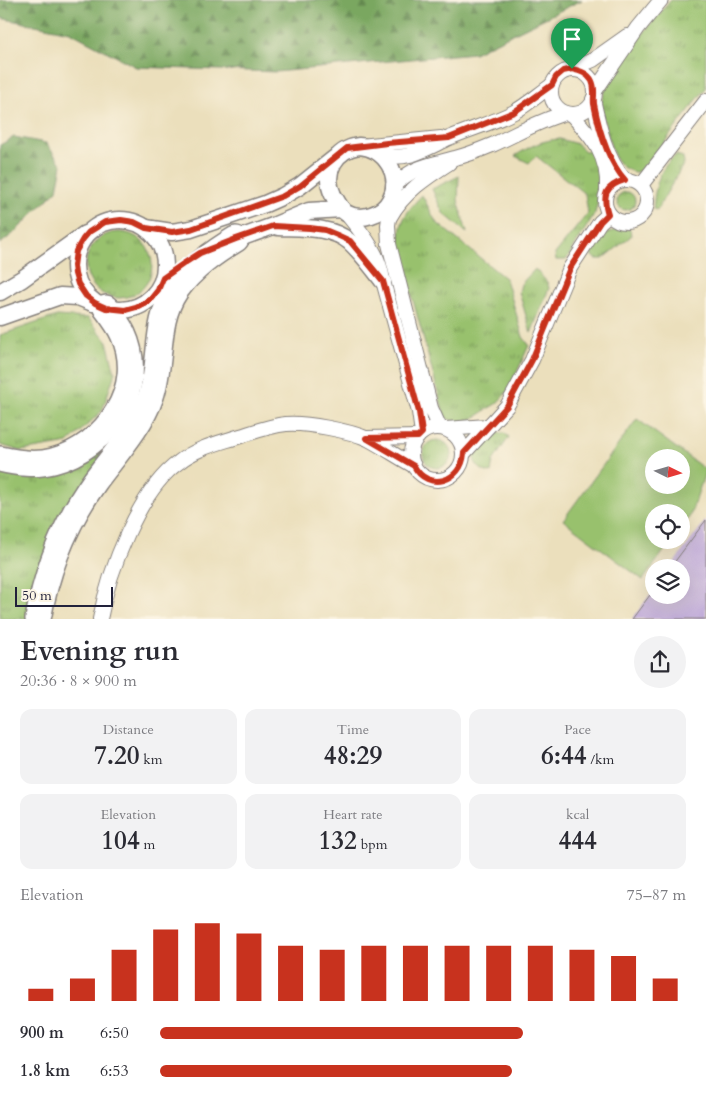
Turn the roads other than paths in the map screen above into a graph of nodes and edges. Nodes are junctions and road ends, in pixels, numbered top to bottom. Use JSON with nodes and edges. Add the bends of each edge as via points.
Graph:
{"nodes":[{"id":1,"x":661,"y":0,"type":"edge"},
{"id":2,"x":638,"y":28,"type":"junction"},
{"id":3,"x":572,"y":69,"type":"junction"},
{"id":4,"x":552,"y":85,"type":"junction"},
{"id":5,"x":594,"y":95,"type":"junction"},
{"id":6,"x":706,"y":101,"type":"edge"},
{"id":7,"x":569,"y":113,"type":"junction"},
{"id":8,"x":449,"y":138,"type":"junction"},
{"id":9,"x":359,"y":146,"type":"junction"},
{"id":10,"x":337,"y":156,"type":"junction"},
{"id":11,"x":383,"y":156,"type":"junction"},
{"id":12,"x":456,"y":158,"type":"junction"},
{"id":13,"x":625,"y":180,"type":"junction"},
{"id":14,"x":640,"y":185,"type":"junction"},
{"id":15,"x":393,"y":190,"type":"junction"},
{"id":16,"x":607,"y":190,"type":"junction"},
{"id":17,"x":344,"y":211,"type":"junction"},
{"id":18,"x":608,"y":214,"type":"junction"},
{"id":19,"x":388,"y":225,"type":"junction"},
{"id":20,"x":273,"y":226,"type":"junction"},
{"id":21,"x":146,"y":228,"type":"junction"},
{"id":22,"x":89,"y":232,"type":"junction"},
{"id":23,"x":236,"y":239,"type":"junction"},
{"id":24,"x":383,"y":281,"type":"junction"},
{"id":25,"x":161,"y":284,"type":"junction"},
{"id":26,"x":0,"y":292,"type":"edge"},
{"id":27,"x":101,"y":306,"type":"junction"},
{"id":28,"x":0,"y":317,"type":"edge"},
{"id":29,"x":487,"y":426,"type":"junction"},
{"id":30,"x":443,"y":429,"type":"junction"},
{"id":31,"x":131,"y":432,"type":"junction"},
{"id":32,"x":420,"y":435,"type":"junction"},
{"id":33,"x":366,"y":438,"type":"junction"},
{"id":34,"x":464,"y":453,"type":"junction"},
{"id":35,"x":0,"y":460,"type":"edge"},
{"id":36,"x":414,"y":466,"type":"junction"},
{"id":37,"x":38,"y":619,"type":"edge"},
{"id":38,"x":100,"y":619,"type":"edge"}],
"edges":[{"from":1,"to":2,"type":"street"},
{"from":2,"to":3,"type":"street","via":[[607,51]]},
{"from":2,"to":5,"type":"street"},
{"from":3,"to":4,"type":"street","via":[[563,71]]},
{"from":3,"to":5,"type":"street","via":[[583,72],[592,80]]},
{"from":4,"to":7,"type":"street","via":[[553,102]]},
{"from":4,"to":8,"type":"street","via":[[514,112]]},
{"from":5,"to":7,"type":"street","via":[[588,107]]},
{"from":5,"to":13,"type":"street","via":[[611,160]]},
{"from":6,"to":14,"type":"street"},
{"from":7,"to":12,"type":"street","via":[[551,117]]},
{"from":7,"to":16,"type":"street","via":[[599,148],[608,177]]},
{"from":8,"to":9,"type":"street"},
{"from":8,"to":11,"type":"street","via":[[413,154],[396,158]]},
{"from":9,"to":10,"type":"street","via":[[347,148]]},
{"from":9,"to":11,"type":"street","via":[[373,149]]},
{"from":10,"to":17,"type":"street","via":[[331,167],[330,184]]},
{"from":10,"to":21,"type":"street","via":[[300,186],[265,204],[191,229],[172,232]]},
{"from":11,"to":15,"type":"street","via":[[393,173]]},
{"from":12,"to":15,"type":"street","via":[[418,167]]},
{"from":12,"to":19,"type":"street","via":[[407,195]]},
{"from":13,"to":14,"type":"street"},
{"from":13,"to":16,"type":"street","via":[[614,183]]},
{"from":14,"to":18,"type":"street","via":[[647,201],[640,217],[633,222],[624,222]]},
{"from":15,"to":17,"type":"street","via":[[390,201],[374,214],[354,216]]},
{"from":15,"to":19,"type":"street"},
{"from":16,"to":18,"type":"street","via":[[604,202]]},
{"from":17,"to":20,"type":"street","via":[[309,212]]},
{"from":17,"to":24,"type":"street","via":[[369,241]]},
{"from":18,"to":29,"type":"street","via":[[570,268],[516,391],[507,406]]},
{"from":19,"to":30,"type":"street","via":[[389,244],[431,408]]},
{"from":20,"to":23,"type":"street"},
{"from":20,"to":24,"type":"street","via":[[325,230],[350,241]]},
{"from":21,"to":22,"type":"street","via":[[134,222],[113,220]]},
{"from":21,"to":25,"type":"street","via":[[154,235],[164,254]]},
{"from":22,"to":26,"type":"street"},
{"from":22,"to":27,"type":"street","via":[[76,251],[74,266],[78,284],[86,296]]},
{"from":23,"to":25,"type":"street","via":[[200,253]]},
{"from":23,"to":31,"type":"highway","via":[[203,261],[175,291],[161,329],[151,396]]},
{"from":24,"to":32,"type":"street","via":[[419,412]]},
{"from":25,"to":27,"type":"street","via":[[150,300],[136,307],[125,310]]},
{"from":25,"to":31,"type":"highway","via":[[147,318],[150,354],[147,388]]},
{"from":27,"to":28,"type":"street","via":[[78,297],[60,296]]},
{"from":27,"to":35,"type":"highway","via":[[123,334],[130,369],[128,388],[112,421],[86,447],[69,456],[33,464]]},
{"from":29,"to":30,"type":"street"},
{"from":29,"to":34,"type":"street"},
{"from":30,"to":32,"type":"street","via":[[431,429]]},
{"from":30,"to":34,"type":"street","via":[[459,439]]},
{"from":31,"to":37,"type":"highway","via":[[85,496],[66,529],[51,564]]},
{"from":32,"to":33,"type":"street"},
{"from":32,"to":36,"type":"street","via":[[412,449]]},
{"from":33,"to":36,"type":"street"},
{"from":33,"to":38,"type":"street","via":[[301,423],[285,424],[200,449],[178,462],[161,478],[129,531],[115,562]]},
{"from":34,"to":36,"type":"street","via":[[458,470],[444,480],[424,477]]}]}
